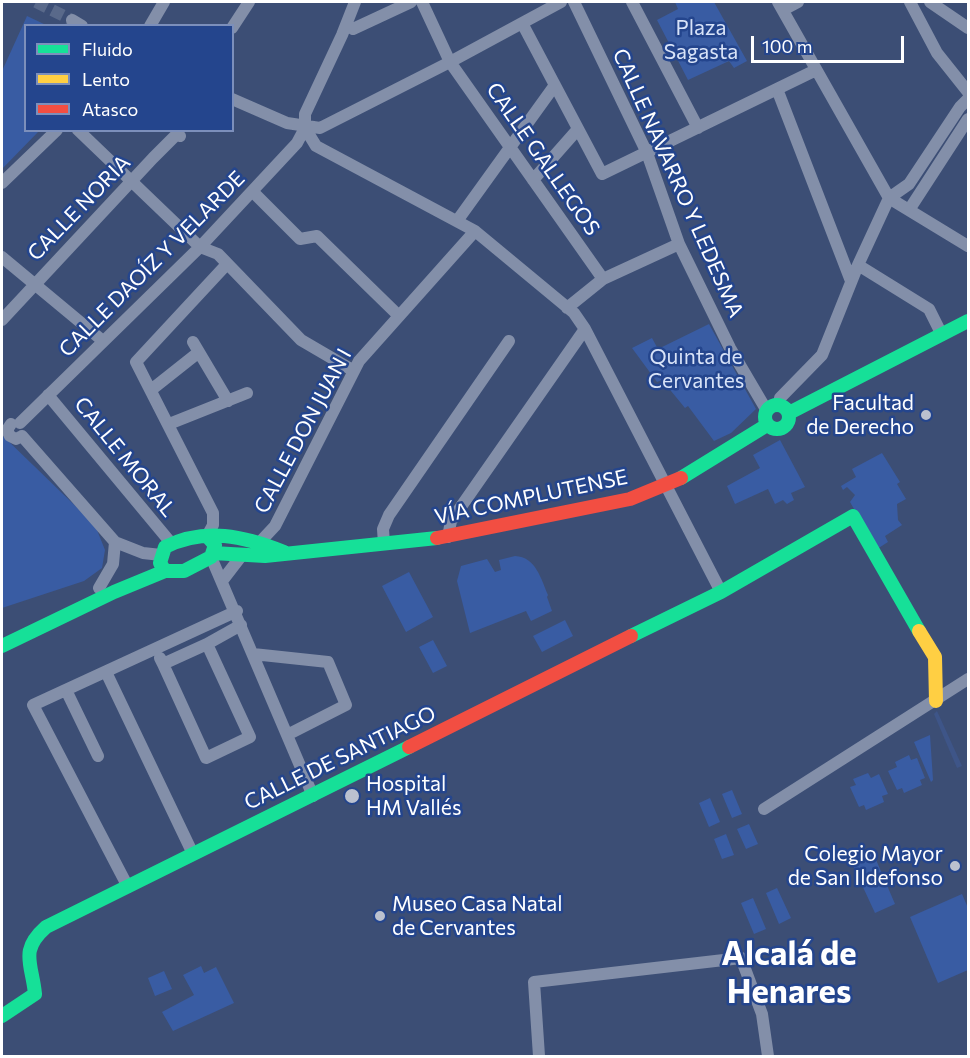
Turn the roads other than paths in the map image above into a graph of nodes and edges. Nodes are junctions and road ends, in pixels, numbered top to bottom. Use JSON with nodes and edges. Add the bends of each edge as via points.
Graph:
{"nodes":[{"id":1,"x":164,"y":2,"type":"edge"},
{"id":2,"x":249,"y":2,"type":"edge"},
{"id":3,"x":355,"y":2,"type":"edge"},
{"id":4,"x":411,"y":2,"type":"edge"},
{"id":5,"x":422,"y":2,"type":"edge"},
{"id":6,"x":559,"y":2,"type":"edge"},
{"id":7,"x":574,"y":2,"type":"edge"},
{"id":8,"x":632,"y":2,"type":"edge"},
{"id":9,"x":798,"y":2,"type":"edge"},
{"id":10,"x":910,"y":2,"type":"edge"},
{"id":11,"x":930,"y":2,"type":"edge"},
{"id":12,"x":780,"y":6,"type":"edge"},
{"id":13,"x":522,"y":23,"type":"junction"},
{"id":14,"x":151,"y":24,"type":"edge"},
{"id":15,"x":234,"y":25,"type":"edge"},
{"id":16,"x":969,"y":28,"type":"edge"},
{"id":17,"x":353,"y":29,"type":"dead end"},
{"id":18,"x":450,"y":62,"type":"junction"},
{"id":19,"x":816,"y":70,"type":"junction"},
{"id":20,"x":555,"y":85,"type":"junction"},
{"id":21,"x":777,"y":89,"type":"junction"},
{"id":22,"x":969,"y":92,"type":"edge"},
{"id":23,"x":968,"y":99,"type":"edge"},
{"id":24,"x":234,"y":100,"type":"edge"},
{"id":25,"x":969,"y":104,"type":"edge"},
{"id":26,"x":968,"y":119,"type":"edge"},
{"id":27,"x":305,"y":128,"type":"junction"},
{"id":28,"x":698,"y":128,"type":"junction"},
{"id":29,"x":578,"y":129,"type":"junction"},
{"id":30,"x":55,"y":132,"type":"edge"},
{"id":31,"x":80,"y":132,"type":"edge"},
{"id":32,"x":180,"y":136,"type":"dead end"},
{"id":33,"x":510,"y":145,"type":"junction"},
{"id":34,"x":647,"y":153,"type":"junction"},
{"id":35,"x":533,"y":180,"type":"junction"},
{"id":36,"x":131,"y":182,"type":"junction"},
{"id":37,"x":2,"y":183,"type":"edge"},
{"id":38,"x":253,"y":192,"type":"junction"},
{"id":39,"x":890,"y":198,"type":"junction"},
{"id":40,"x":909,"y":210,"type":"junction"},
{"id":41,"x":457,"y":221,"type":"junction"},
{"id":42,"x":475,"y":231,"type":"junction"},
{"id":43,"x":680,"y":244,"type":"junction"},
{"id":44,"x":969,"y":246,"type":"edge"},
{"id":45,"x":200,"y":247,"type":"junction"},
{"id":46,"x":2,"y":257,"type":"edge"},
{"id":47,"x":227,"y":264,"type":"junction"},
{"id":48,"x":858,"y":265,"type":"junction"},
{"id":49,"x":603,"y":279,"type":"junction"},
{"id":50,"x":851,"y":280,"type":"junction"},
{"id":51,"x":32,"y":285,"type":"junction"},
{"id":52,"x":567,"y":308,"type":"junction"},
{"id":53,"x":398,"y":315,"type":"junction"},
{"id":54,"x":2,"y":320,"type":"edge"},
{"id":55,"x":969,"y":321,"type":"edge"},
{"id":56,"x":585,"y":329,"type":"junction"},
{"id":57,"x":942,"y":335,"type":"junction"},
{"id":58,"x":103,"y":341,"type":"junction"},
{"id":59,"x":509,"y":341,"type":"dead end"},
{"id":60,"x":354,"y":371,"type":"junction"},
{"id":61,"x":151,"y":390,"type":"junction"},
{"id":62,"x":248,"y":393,"type":"dead end"},
{"id":63,"x":48,"y":395,"type":"junction"},
{"id":64,"x":228,"y":401,"type":"junction"},
{"id":65,"x":778,"y":410,"type":"junction"},
{"id":66,"x":11,"y":420,"type":"edge"},
{"id":67,"x":169,"y":424,"type":"junction"},
{"id":68,"x":767,"y":425,"type":"junction"},
{"id":69,"x":664,"y":487,"type":"junction"},
{"id":70,"x":207,"y":536,"type":"junction"},
{"id":71,"x":447,"y":537,"type":"junction"},
{"id":72,"x":115,"y":542,"type":"junction"},
{"id":73,"x":260,"y":542,"type":"junction"},
{"id":74,"x":171,"y":543,"type":"junction"},
{"id":75,"x":384,"y":544,"type":"junction"},
{"id":76,"x":284,"y":552,"type":"junction"},
{"id":77,"x":212,"y":555,"type":"junction"},
{"id":78,"x":242,"y":555,"type":"junction"},
{"id":79,"x":162,"y":563,"type":"junction"},
{"id":80,"x":222,"y":581,"type":"junction"},
{"id":81,"x":99,"y":588,"type":"junction"},
{"id":82,"x":721,"y":592,"type":"junction"},
{"id":83,"x":237,"y":611,"type":"junction"},
{"id":84,"x":241,"y":625,"type":"junction"},
{"id":85,"x":2,"y":633,"type":"edge"},
{"id":86,"x":207,"y":644,"type":"junction"},
{"id":87,"x":2,"y":646,"type":"edge"},
{"id":88,"x":157,"y":649,"type":"junction"},
{"id":89,"x":253,"y":654,"type":"junction"},
{"id":90,"x":163,"y":664,"type":"junction"},
{"id":91,"x":106,"y":672,"type":"junction"},
{"id":92,"x":969,"y":679,"type":"edge"},
{"id":93,"x":66,"y":690,"type":"junction"},
{"id":94,"x":936,"y":701,"type":"junction"},
{"id":95,"x":287,"y":735,"type":"junction"},
{"id":96,"x":98,"y":756,"type":"dead end"},
{"id":97,"x":313,"y":796,"type":"junction"},
{"id":98,"x":764,"y":809,"type":"dead end"},
{"id":99,"x":193,"y":854,"type":"junction"},
{"id":100,"x":128,"y":887,"type":"junction"},
{"id":101,"x":2,"y":1016,"type":"edge"},
{"id":102,"x":539,"y":1056,"type":"edge"},
{"id":103,"x":768,"y":1056,"type":"edge"}],
"edges":[{"from":1,"to":14,"type":"street"},
{"from":2,"to":15,"type":"street"},
{"from":3,"to":27,"type":"street","name":"CALLE DAOÍZ Y VELARDE","via":[[305,114]]},
{"from":4,"to":17,"type":"street"},
{"from":5,"to":18,"type":"street","name":"CALLE GALLEGOS"},
{"from":6,"to":13,"type":"street"},
{"from":7,"to":34,"type":"street","name":"CALLE NAVARRO Y LEDESMA"},
{"from":8,"to":28,"type":"street"},
{"from":9,"to":12,"type":"street"},
{"from":10,"to":22,"type":"street","via":[[937,53]]},
{"from":11,"to":16,"type":"street"},
{"from":12,"to":19,"type":"street"},
{"from":13,"to":18,"type":"street"},
{"from":13,"to":20,"type":"street"},
{"from":18,"to":27,"type":"street","via":[[320,129]]},
{"from":18,"to":33,"type":"street","name":"CALLE GALLEGOS"},
{"from":19,"to":21,"type":"street"},
{"from":19,"to":39,"type":"street"},
{"from":20,"to":29,"type":"street"},
{"from":20,"to":33,"type":"street"},
{"from":21,"to":28,"type":"street"},
{"from":21,"to":50,"type":"street"},
{"from":23,"to":25,"type":"street"},
{"from":23,"to":39,"type":"street","via":[[909,184]]},
{"from":24,"to":27,"type":"street"},
{"from":26,"to":40,"type":"street"},
{"from":27,"to":38,"type":"street","name":"CALLE DAOÍZ Y VELARDE","via":[[297,144]]},
{"from":27,"to":41,"type":"street","via":[[316,146]]},
{"from":28,"to":34,"type":"street"},
{"from":29,"to":34,"type":"street","via":[[602,174]]},
{"from":29,"to":35,"type":"street"},
{"from":30,"to":37,"type":"street"},
{"from":31,"to":36,"type":"street"},
{"from":32,"to":36,"type":"street","name":"CALLE NORIA","via":[[176,135]]},
{"from":33,"to":35,"type":"street","name":"CALLE GALLEGOS"},
{"from":33,"to":41,"type":"street"},
{"from":34,"to":43,"type":"street","name":"CALLE NAVARRO Y LEDESMA"},
{"from":35,"to":49,"type":"street","name":"CALLE GALLEGOS"},
{"from":36,"to":45,"type":"street"},
{"from":36,"to":51,"type":"street","name":"CALLE NORIA"},
{"from":38,"to":45,"type":"street","name":"CALLE DAOÍZ Y VELARDE"},
{"from":38,"to":53,"type":"street","via":[[300,239],[317,236]]},
{"from":39,"to":40,"type":"street"},
{"from":39,"to":48,"type":"street"},
{"from":40,"to":44,"type":"street"},
{"from":41,"to":42,"type":"street"},
{"from":42,"to":52,"type":"street"},
{"from":42,"to":53,"type":"street","name":"CALLE DON JUAN I"},
{"from":43,"to":49,"type":"street"},
{"from":43,"to":65,"type":"street","name":"CALLE NAVARRO Y LEDESMA","via":[[730,348]]},
{"from":45,"to":47,"type":"street","via":[[218,254]]},
{"from":45,"to":58,"type":"street","name":"CALLE DAOÍZ Y VELARDE"},
{"from":46,"to":51,"type":"street"},
{"from":47,"to":60,"type":"street","via":[[301,339]]},
{"from":47,"to":61,"type":"street","via":[[136,362]]},
{"from":48,"to":50,"type":"street"},
{"from":48,"to":57,"type":"street","via":[[929,309]]},
{"from":49,"to":52,"type":"street"},
{"from":50,"to":65,"type":"street","via":[[822,354],[780,398]]},
{"from":51,"to":54,"type":"street","name":"CALLE NORIA"},
{"from":51,"to":58,"type":"street"},
{"from":52,"to":56,"type":"street"},
{"from":53,"to":60,"type":"street","name":"CALLE DON JUAN I"},
{"from":55,"to":57,"type":"main road"},
{"from":56,"to":69,"type":"street"},
{"from":56,"to":71,"type":"street","via":[[451,520]]},
{"from":57,"to":65,"type":"main road","via":[[813,404]]},
{"from":58,"to":63,"type":"street","name":"CALLE DAOÍZ Y VELARDE"},
{"from":59,"to":75,"type":"street","via":[[389,515]]},
{"from":60,"to":73,"type":"street","name":"CALLE DON JUAN I","via":[[275,526]]},
{"from":61,"to":64,"type":"street","via":[[196,347]]},
{"from":61,"to":67,"type":"street"},
{"from":62,"to":64,"type":"street"},
{"from":63,"to":66,"type":"street","name":"CALLE DAOÍZ Y VELARDE"},
{"from":63,"to":74,"type":"street","name":"CALLE MORAL"},
{"from":64,"to":67,"type":"street"},
{"from":65,"to":68,"type":"main road"},
{"from":65,"to":68,"type":"main road","name":"VÍA COMPLUTENSE","via":[[789,422],[783,429],[774,430]]},
{"from":66,"to":72,"type":"street"},
{"from":67,"to":70,"type":"street","via":[[213,513],[213,525]]},
{"from":68,"to":69,"type":"main road","name":"VÍA COMPLUTENSE"},
{"from":69,"to":71,"type":"main road","name":"VÍA COMPLUTENSE","via":[[619,502]]},
{"from":69,"to":82,"type":"street"},
{"from":70,"to":73,"type":"main road","name":"VÍA COMPLUTENSE","via":[[231,535]]},
{"from":70,"to":74,"type":"main road","name":"VÍA COMPLUTENSE","via":[[196,534]]},
{"from":70,"to":77,"type":"main road","via":[[214,545]]},
{"from":71,"to":75,"type":"main road","name":"VÍA COMPLUTENSE"},
{"from":72,"to":79,"type":"street"},
{"from":72,"to":81,"type":"street","via":[[113,564]]},
{"from":73,"to":76,"type":"main road","name":"VÍA COMPLUTENSE"},
{"from":74,"to":79,"type":"main road"},
{"from":75,"to":76,"type":"main road","name":"VÍA COMPLUTENSE"},
{"from":76,"to":78,"type":"main road","name":"VÍA COMPLUTENSE"},
{"from":77,"to":78,"type":"main road","name":"VÍA COMPLUTENSE"},
{"from":77,"to":79,"type":"main road","via":[[184,571]]},
{"from":77,"to":80,"type":"street"},
{"from":78,"to":80,"type":"street"},
{"from":79,"to":81,"type":"main road"},
{"from":79,"to":87,"type":"main road","via":[[114,592]]},
{"from":80,"to":83,"type":"street"},
{"from":81,"to":85,"type":"main road"},
{"from":82,"to":94,"type":"main road","name":"CALLE DE SANTIAGO","via":[[853,516],[935,657]]},
{"from":82,"to":97,"type":"main road","name":"CALLE DE SANTIAGO"},
{"from":83,"to":84,"type":"street"},
{"from":83,"to":88,"type":"street"},
{"from":84,"to":86,"type":"street"},
{"from":84,"to":89,"type":"street"},
{"from":86,"to":90,"type":"street"},
{"from":86,"to":90,"type":"street","via":[[250,737],[206,759]]},
{"from":88,"to":90,"type":"street"},
{"from":88,"to":91,"type":"street"},
{"from":89,"to":95,"type":"street"},
{"from":89,"to":95,"type":"street","via":[[328,662],[346,705]]},
{"from":91,"to":93,"type":"street"},
{"from":91,"to":99,"type":"street"},
{"from":92,"to":94,"type":"street"},
{"from":93,"to":96,"type":"street"},
{"from":93,"to":100,"type":"street","via":[[33,705]]},
{"from":94,"to":98,"type":"street"},
{"from":95,"to":97,"type":"street"},
{"from":97,"to":99,"type":"main road","name":"CALLE DE SANTIAGO"},
{"from":99,"to":100,"type":"main road","name":"CALLE DE SANTIAGO"},
{"from":100,"to":101,"type":"main road","name":"CALLE DE SANTIAGO","via":[[34,936],[27,948],[34,994]]},
{"from":102,"to":103,"type":"street","via":[[534,982],[737,959],[762,1014]]}]}
